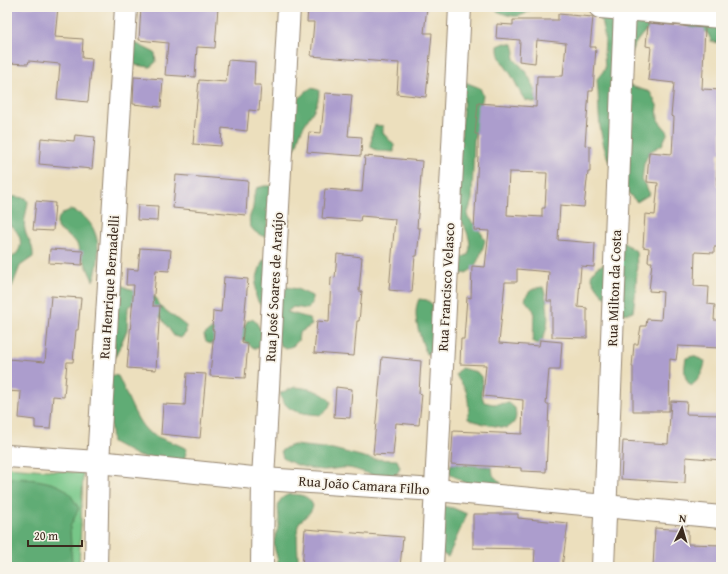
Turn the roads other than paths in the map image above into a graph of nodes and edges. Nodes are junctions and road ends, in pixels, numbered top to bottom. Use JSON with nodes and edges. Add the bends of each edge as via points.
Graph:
{"nodes":[{"id":1,"x":126,"y":7,"type":"edge"},
{"id":2,"x":289,"y":7,"type":"edge"},
{"id":3,"x":460,"y":7,"type":"edge"},
{"id":4,"x":600,"y":7,"type":"edge"},
{"id":5,"x":625,"y":9,"type":"junction"},
{"id":6,"x":721,"y":17,"type":"edge"},
{"id":7,"x":7,"y":456,"type":"edge"},
{"id":8,"x":98,"y":462,"type":"junction"},
{"id":9,"x":264,"y":478,"type":"junction"},
{"id":10,"x":436,"y":490,"type":"junction"},
{"id":11,"x":605,"y":506,"type":"junction"},
{"id":12,"x":721,"y":517,"type":"edge"},
{"id":13,"x":96,"y":567,"type":"edge"},
{"id":14,"x":262,"y":567,"type":"edge"},
{"id":15,"x":432,"y":567,"type":"edge"},
{"id":16,"x":603,"y":567,"type":"edge"}],
"edges":[{"from":1,"to":8,"type":"street","name":"Rua Henrique Bernadelli"},
{"from":2,"to":9,"type":"street","name":"Rua José Soares de Araújo"},
{"from":3,"to":10,"type":"street","name":"Rua Francisco Velasco"},
{"from":4,"to":5,"type":"street"},
{"from":5,"to":6,"type":"street"},
{"from":5,"to":11,"type":"street","name":"Rua Milton da Costa"},
{"from":7,"to":8,"type":"street","name":"Rua João Camara Filho"},
{"from":8,"to":9,"type":"street","name":"Rua João Camara Filho"},
{"from":8,"to":13,"type":"street","name":"Rua Henrique Bernadelli"},
{"from":9,"to":10,"type":"street","name":"Rua João Camara Filho"},
{"from":9,"to":14,"type":"street","name":"Rua José Soares de Araújo"},
{"from":10,"to":11,"type":"street","name":"Rua João Camara Filho"},
{"from":10,"to":15,"type":"street","name":"Rua Francisco Velasco"},
{"from":11,"to":12,"type":"street","name":"Rua João Camara Filho"},
{"from":11,"to":16,"type":"street","name":"Rua Milton da Costa"}]}
